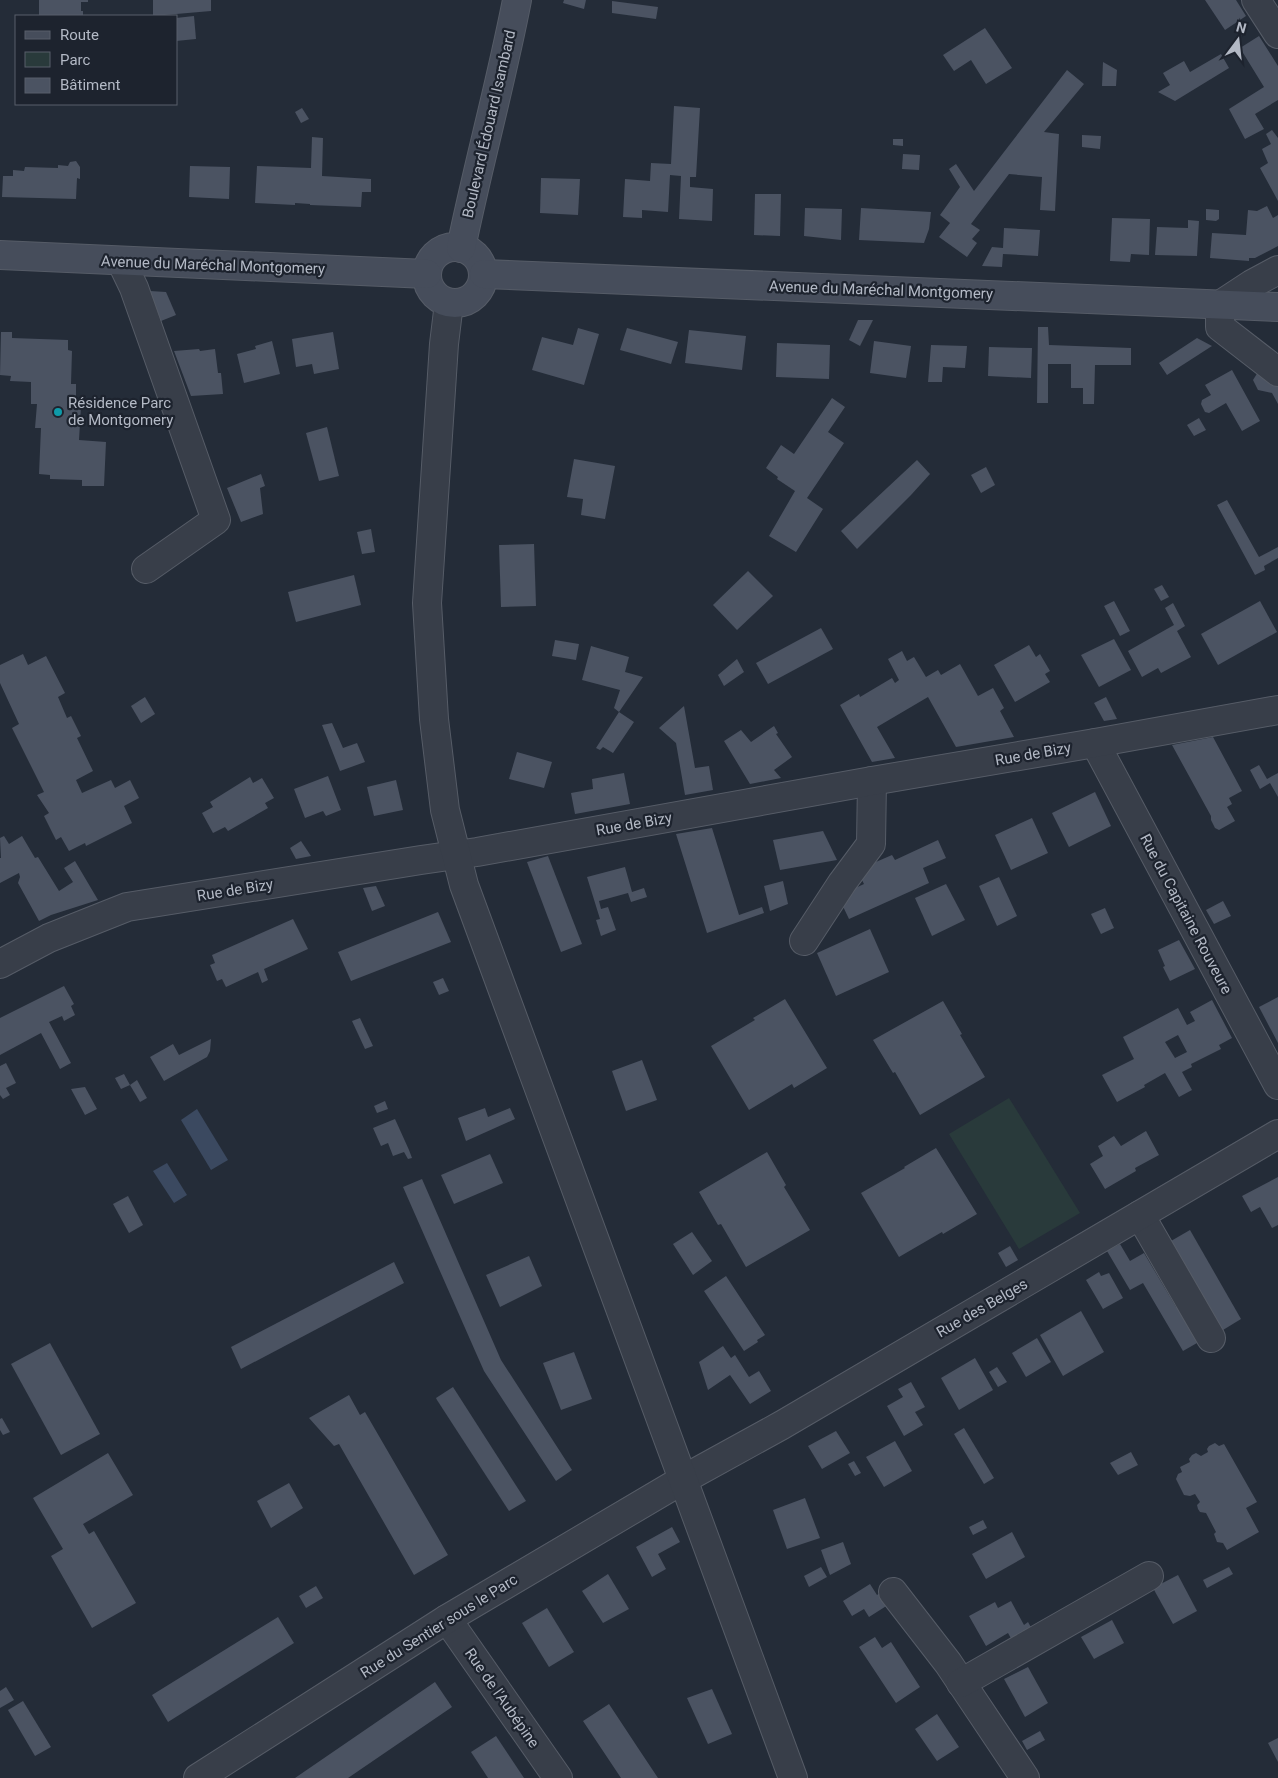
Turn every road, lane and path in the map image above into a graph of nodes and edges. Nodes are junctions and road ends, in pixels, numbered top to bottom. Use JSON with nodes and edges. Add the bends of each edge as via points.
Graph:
{"nodes":[{"id":1,"x":517,"y":0,"type":"edge"},
{"id":2,"x":1256,"y":0,"type":"edge"},
{"id":3,"x":1278,"y":34,"type":"edge"},
{"id":4,"x":461,"y":248,"type":"junction"},
{"id":5,"x":0,"y":255,"type":"edge"},
{"id":6,"x":121,"y":261,"type":"junction"},
{"id":7,"x":1278,"y":270,"type":"edge"},
{"id":8,"x":426,"y":274,"type":"junction"},
{"id":9,"x":484,"y":274,"type":"junction"},
{"id":10,"x":449,"y":303,"type":"junction"},
{"id":11,"x":1220,"y":304,"type":"junction"},
{"id":12,"x":1278,"y":307,"type":"edge"},
{"id":13,"x":1278,"y":372,"type":"edge"},
{"id":14,"x":146,"y":568,"type":"dead end"},
{"id":15,"x":1278,"y":710,"type":"edge"},
{"id":16,"x":1095,"y":743,"type":"junction"},
{"id":17,"x":872,"y":781,"type":"junction"},
{"id":18,"x":456,"y":855,"type":"junction"},
{"id":19,"x":804,"y":941,"type":"dead end"},
{"id":20,"x":0,"y":964,"type":"edge"},
{"id":21,"x":1278,"y":1085,"type":"edge"},
{"id":22,"x":1278,"y":1134,"type":"edge"},
{"id":23,"x":1140,"y":1215,"type":"junction"},
{"id":24,"x":1211,"y":1338,"type":"dead end"},
{"id":25,"x":684,"y":1479,"type":"junction"},
{"id":26,"x":1149,"y":1576,"type":"dead end"},
{"id":27,"x":893,"y":1592,"type":"dead end"},
{"id":28,"x":447,"y":1619,"type":"junction"},
{"id":29,"x":961,"y":1683,"type":"junction"},
{"id":30,"x":198,"y":1778,"type":"edge"},
{"id":31,"x":558,"y":1778,"type":"edge"},
{"id":32,"x":793,"y":1778,"type":"edge"},
{"id":33,"x":1026,"y":1778,"type":"edge"}],
"edges":[{"from":1,"to":4,"type":"main road","name":"Boulevard Édouard Isambard"},
{"from":2,"to":3,"type":"street"},
{"from":4,"to":8,"type":"main road","via":[[438,251],[431,258]]},
{"from":4,"to":9,"type":"main road","via":[[475,256]]},
{"from":5,"to":6,"type":"main road","name":"Avenue du Maréchal Montgomery"},
{"from":6,"to":8,"type":"main road","name":"Avenue du Maréchal Montgomery"},
{"from":6,"to":14,"type":"street","via":[[134,288],[216,520]]},
{"from":7,"to":11,"type":"street"},
{"from":8,"to":10,"type":"main road","via":[[435,296]]},
{"from":9,"to":10,"type":"main road","via":[[474,296],[465,302]]},
{"from":9,"to":11,"type":"main road","name":"Avenue du Maréchal Montgomery"},
{"from":10,"to":18,"type":"street","via":[[427,603],[434,719],[445,810]]},
{"from":11,"to":12,"type":"main road","name":"Avenue du Maréchal Montgomery"},
{"from":11,"to":13,"type":"street","via":[[1220,327]]},
{"from":15,"to":16,"type":"street","name":"Rue de Bizy"},
{"from":16,"to":17,"type":"street","name":"Rue de Bizy"},
{"from":16,"to":21,"type":"street","name":"Rue du Capitaine Rouveure"},
{"from":17,"to":18,"type":"street","name":"Rue de Bizy"},
{"from":17,"to":19,"type":"street","via":[[871,844]]},
{"from":18,"to":20,"type":"street","name":"Rue de Bizy","via":[[127,907],[49,938]]},
{"from":18,"to":25,"type":"street","via":[[467,894]]},
{"from":22,"to":23,"type":"street","name":"Rue des Belges"},
{"from":23,"to":24,"type":"street"},
{"from":23,"to":25,"type":"street","name":"Rue des Belges"},
{"from":25,"to":28,"type":"street","name":"Rue du Sentier sous le Parc"},
{"from":25,"to":32,"type":"street"},
{"from":26,"to":29,"type":"street"},
{"from":27,"to":29,"type":"street"},
{"from":28,"to":30,"type":"street","name":"Rue du Sentier sous le Parc"},
{"from":28,"to":31,"type":"street","name":"Rue de l'Aubépine"},
{"from":29,"to":33,"type":"street"}]}
